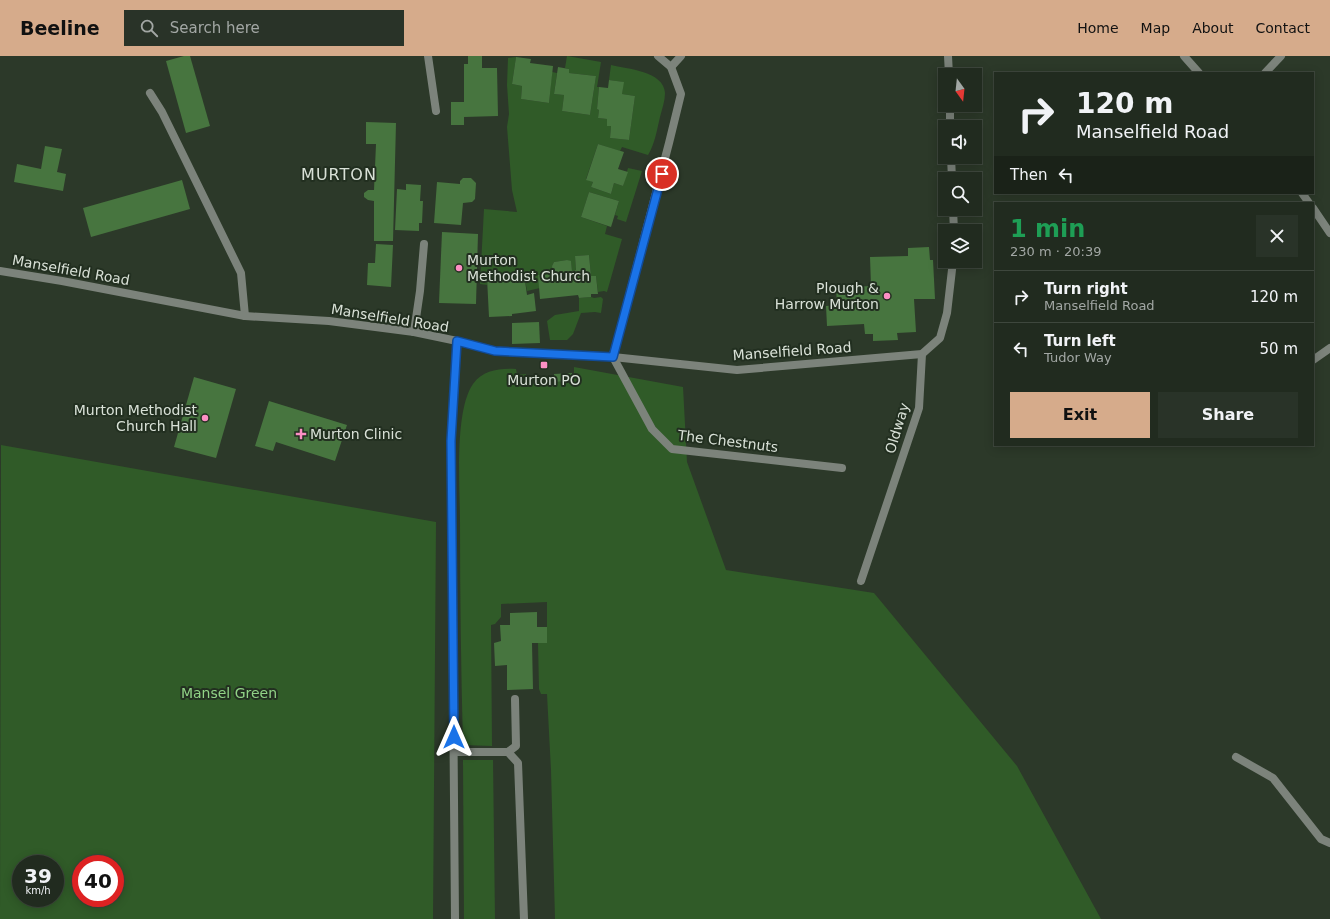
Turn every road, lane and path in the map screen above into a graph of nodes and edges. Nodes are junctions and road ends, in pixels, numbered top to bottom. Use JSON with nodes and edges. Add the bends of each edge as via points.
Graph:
{"nodes":[{"id":1,"x":428,"y":56,"type":"edge"},
{"id":2,"x":658,"y":56,"type":"edge"},
{"id":3,"x":681,"y":56,"type":"edge"},
{"id":4,"x":948,"y":56,"type":"edge"},
{"id":5,"x":1184,"y":56,"type":"edge"},
{"id":6,"x":1281,"y":56,"type":"edge"},
{"id":7,"x":671,"y":67,"type":"junction"},
{"id":8,"x":949,"y":68,"type":"edge"},
{"id":9,"x":1198,"y":72,"type":"edge"},
{"id":10,"x":1266,"y":72,"type":"edge"},
{"id":11,"x":150,"y":93,"type":"dead end"},
{"id":12,"x":436,"y":111,"type":"dead end"},
{"id":13,"x":1314,"y":209,"type":"edge"},
{"id":14,"x":1330,"y":233,"type":"edge"},
{"id":15,"x":424,"y":244,"type":"dead end"},
{"id":16,"x":952,"y":268,"type":"edge"},
{"id":17,"x":0,"y":271,"type":"edge"},
{"id":18,"x":245,"y":316,"type":"junction"},
{"id":19,"x":414,"y":332,"type":"junction"},
{"id":20,"x":457,"y":341,"type":"junction"},
{"id":21,"x":1330,"y":348,"type":"edge"},
{"id":22,"x":922,"y":354,"type":"junction"},
{"id":23,"x":613,"y":357,"type":"junction"},
{"id":24,"x":1314,"y":359,"type":"edge"},
{"id":25,"x":842,"y":468,"type":"dead end"},
{"id":26,"x":861,"y":581,"type":"dead end"},
{"id":27,"x":516,"y":699,"type":"dead end"},
{"id":28,"x":454,"y":752,"type":"junction"},
{"id":29,"x":508,"y":752,"type":"junction"},
{"id":30,"x":1236,"y":757,"type":"dead end"},
{"id":31,"x":1330,"y":843,"type":"edge"},
{"id":32,"x":455,"y":919,"type":"edge"},
{"id":33,"x":524,"y":919,"type":"edge"}],
"edges":[{"from":1,"to":12,"type":"street"},
{"from":2,"to":7,"type":"street"},
{"from":3,"to":7,"type":"street"},
{"from":4,"to":8,"type":"street"},
{"from":5,"to":9,"type":"street"},
{"from":6,"to":10,"type":"street"},
{"from":7,"to":23,"type":"street","via":[[681,94]]},
{"from":11,"to":18,"type":"street","via":[[162,112],[241,273]]},
{"from":13,"to":14,"type":"street"},
{"from":15,"to":19,"type":"street"},
{"from":16,"to":22,"type":"street","via":[[947,312],[940,338]]},
{"from":17,"to":18,"type":"street","name":"Manselfield Road"},
{"from":18,"to":19,"type":"street","name":"Manselfield Road","via":[[329,321]]},
{"from":19,"to":20,"type":"street","name":"Manselfield Road"},
{"from":20,"to":23,"type":"street","name":"Manselfield Road","via":[[495,351]]},
{"from":20,"to":28,"type":"street","via":[[451,441]]},
{"from":21,"to":24,"type":"street"},
{"from":22,"to":23,"type":"street","name":"Manselfield Road","via":[[737,370]]},
{"from":22,"to":26,"type":"street","name":"Oldway","via":[[919,408]]},
{"from":23,"to":25,"type":"street","name":"The Chestnuts","via":[[652,429],[672,449]]},
{"from":27,"to":29,"type":"street","via":[[516,746]]},
{"from":28,"to":29,"type":"street"},
{"from":28,"to":32,"type":"street"},
{"from":29,"to":33,"type":"street","via":[[518,763]]},
{"from":30,"to":31,"type":"street","via":[[1273,778],[1321,839]]}]}
